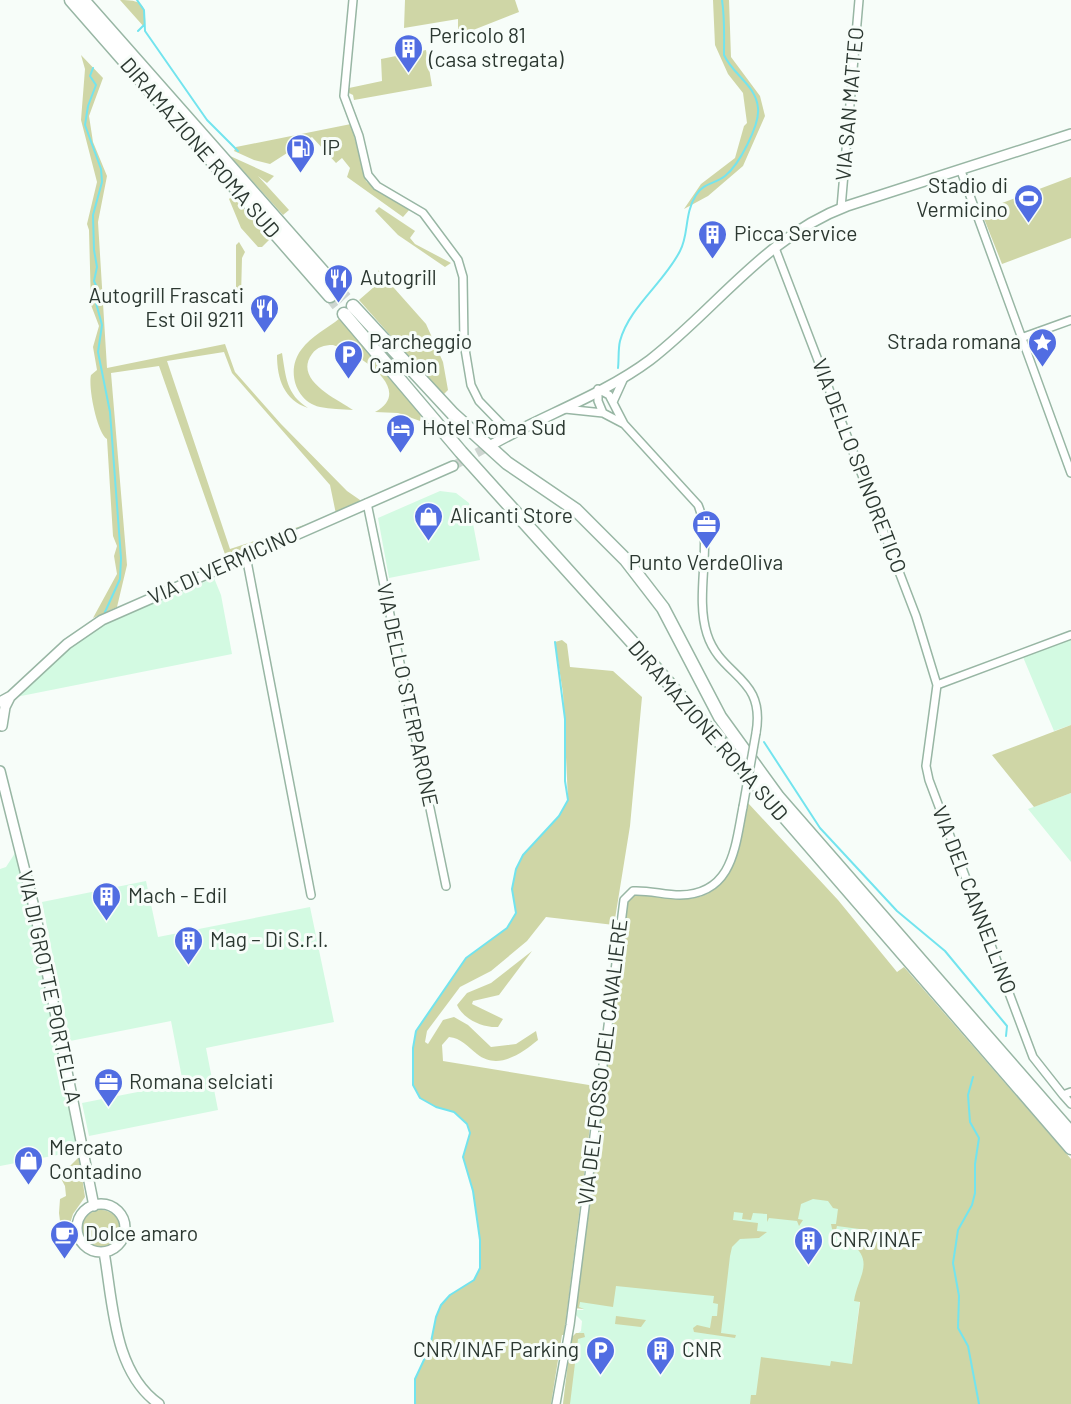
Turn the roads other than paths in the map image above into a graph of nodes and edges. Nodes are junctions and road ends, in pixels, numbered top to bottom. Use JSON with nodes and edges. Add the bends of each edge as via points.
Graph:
{"nodes":[{"id":1,"x":71,"y":0,"type":"edge"},
{"id":2,"x":83,"y":0,"type":"edge"},
{"id":3,"x":353,"y":0,"type":"edge"},
{"id":4,"x":859,"y":0,"type":"edge"},
{"id":5,"x":1071,"y":134,"type":"edge"},
{"id":6,"x":961,"y":171,"type":"junction"},
{"id":7,"x":841,"y":208,"type":"junction"},
{"id":8,"x":775,"y":248,"type":"junction"},
{"id":9,"x":1071,"y":320,"type":"edge"},
{"id":10,"x":1021,"y":338,"type":"junction"},
{"id":11,"x":625,"y":376,"type":"junction"},
{"id":12,"x":598,"y":390,"type":"junction"},
{"id":13,"x":613,"y":402,"type":"junction"},
{"id":14,"x":560,"y":409,"type":"junction"},
{"id":15,"x":603,"y":413,"type":"junction"},
{"id":16,"x":624,"y":424,"type":"junction"},
{"id":17,"x":511,"y":434,"type":"junction"},
{"id":18,"x":493,"y":444,"type":"tunnel mouth"},
{"id":19,"x":453,"y":466,"type":"tunnel mouth"},
{"id":20,"x":1071,"y":473,"type":"edge"},
{"id":21,"x":367,"y":503,"type":"junction"},
{"id":22,"x":246,"y":556,"type":"junction"},
{"id":23,"x":1071,"y":635,"type":"edge"},
{"id":24,"x":937,"y":685,"type":"junction"},
{"id":25,"x":11,"y":696,"type":"junction"},
{"id":26,"x":0,"y":702,"type":"edge"},
{"id":27,"x":1,"y":727,"type":"edge"},
{"id":28,"x":0,"y":771,"type":"edge"},
{"id":29,"x":446,"y":886,"type":"dead end"},
{"id":30,"x":311,"y":895,"type":"dead end"},
{"id":31,"x":1071,"y":1092,"type":"edge"},
{"id":32,"x":1063,"y":1095,"type":"junction"},
{"id":33,"x":1071,"y":1104,"type":"edge"},
{"id":34,"x":1071,"y":1133,"type":"edge"},
{"id":35,"x":1071,"y":1148,"type":"edge"},
{"id":36,"x":94,"y":1206,"type":"junction"},
{"id":37,"x":104,"y":1252,"type":"junction"},
{"id":38,"x":156,"y":1403,"type":"edge"},
{"id":39,"x":556,"y":1404,"type":"edge"}],
"edges":[{"from":1,"to":2,"type":"highway","name":"DIRAMAZIONE ROMA SUD","via":[[334,292]]},
{"from":3,"to":17,"type":"street","via":[[344,96],[368,175],[378,186],[422,212],[458,260],[463,277],[464,346],[470,382],[479,401]]},
{"from":4,"to":7,"type":"street","name":"VIA SAN MATTEO"},
{"from":5,"to":6,"type":"main road"},
{"from":6,"to":7,"type":"main road"},
{"from":6,"to":10,"type":"street"},
{"from":7,"to":8,"type":"main road"},
{"from":8,"to":11,"type":"main road","via":[[665,348]]},
{"from":8,"to":24,"type":"street","name":"VIA DELLO SPINORETICO","via":[[916,616]]},
{"from":9,"to":10,"type":"street"},
{"from":10,"to":20,"type":"street"},
{"from":11,"to":12,"type":"main road"},
{"from":11,"to":13,"type":"street"},
{"from":12,"to":13,"type":"street","via":[[607,393]]},
{"from":12,"to":14,"type":"main road"},
{"from":12,"to":15,"type":"street"},
{"from":13,"to":16,"type":"street"},
{"from":14,"to":15,"type":"street"},
{"from":14,"to":17,"type":"main road"},
{"from":15,"to":16,"type":"street"},
{"from":16,"to":39,"type":"street","name":"VIA DEL FOSSO DEL CAVALIERE","bridge":true,"via":[[700,508],[705,627],[714,649],[754,695],[758,710],[731,863],[716,882],[701,890],[686,894],[635,891],[625,898],[570,1325]]},
{"from":17,"to":18,"type":"main road"},
{"from":19,"to":21,"type":"main road","name":"VIA DI VERMICINO"},
{"from":21,"to":22,"type":"main road","name":"VIA DI VERMICINO"},
{"from":21,"to":29,"type":"street","name":"VIA DELLO STERPARONE"},
{"from":22,"to":25,"type":"main road","name":"VIA DI VERMICINO","via":[[96,623]]},
{"from":22,"to":30,"type":"street"},
{"from":23,"to":24,"type":"street"},
{"from":24,"to":32,"type":"street","name":"VIA DEL CANNELLINO","via":[[926,766],[929,780],[1033,1057]]},
{"from":25,"to":26,"type":"main road","name":"VIA DI VERMICINO"},
{"from":25,"to":27,"type":"main road"},
{"from":28,"to":36,"type":"main road","name":"VIA DI GROTTE PORTELLA","via":[[34,907]]},
{"from":31,"to":32,"type":"street"},
{"from":32,"to":33,"type":"street","name":"VIA DEL CANNELLINO"},
{"from":34,"to":35,"type":"highway","name":"DIRAMAZIONE ROMA SUD","via":[[778,797],[720,717],[663,608],[618,551],[572,506],[507,463],[349,310],[456,447],[660,673]]},
{"from":36,"to":37,"type":"main road","via":[[79,1218],[78,1236],[86,1247]]},
{"from":36,"to":37,"type":"main road","via":[[113,1208],[124,1222],[121,1242]]},
{"from":37,"to":38,"type":"main road","via":[[125,1357],[135,1380]]}]}
